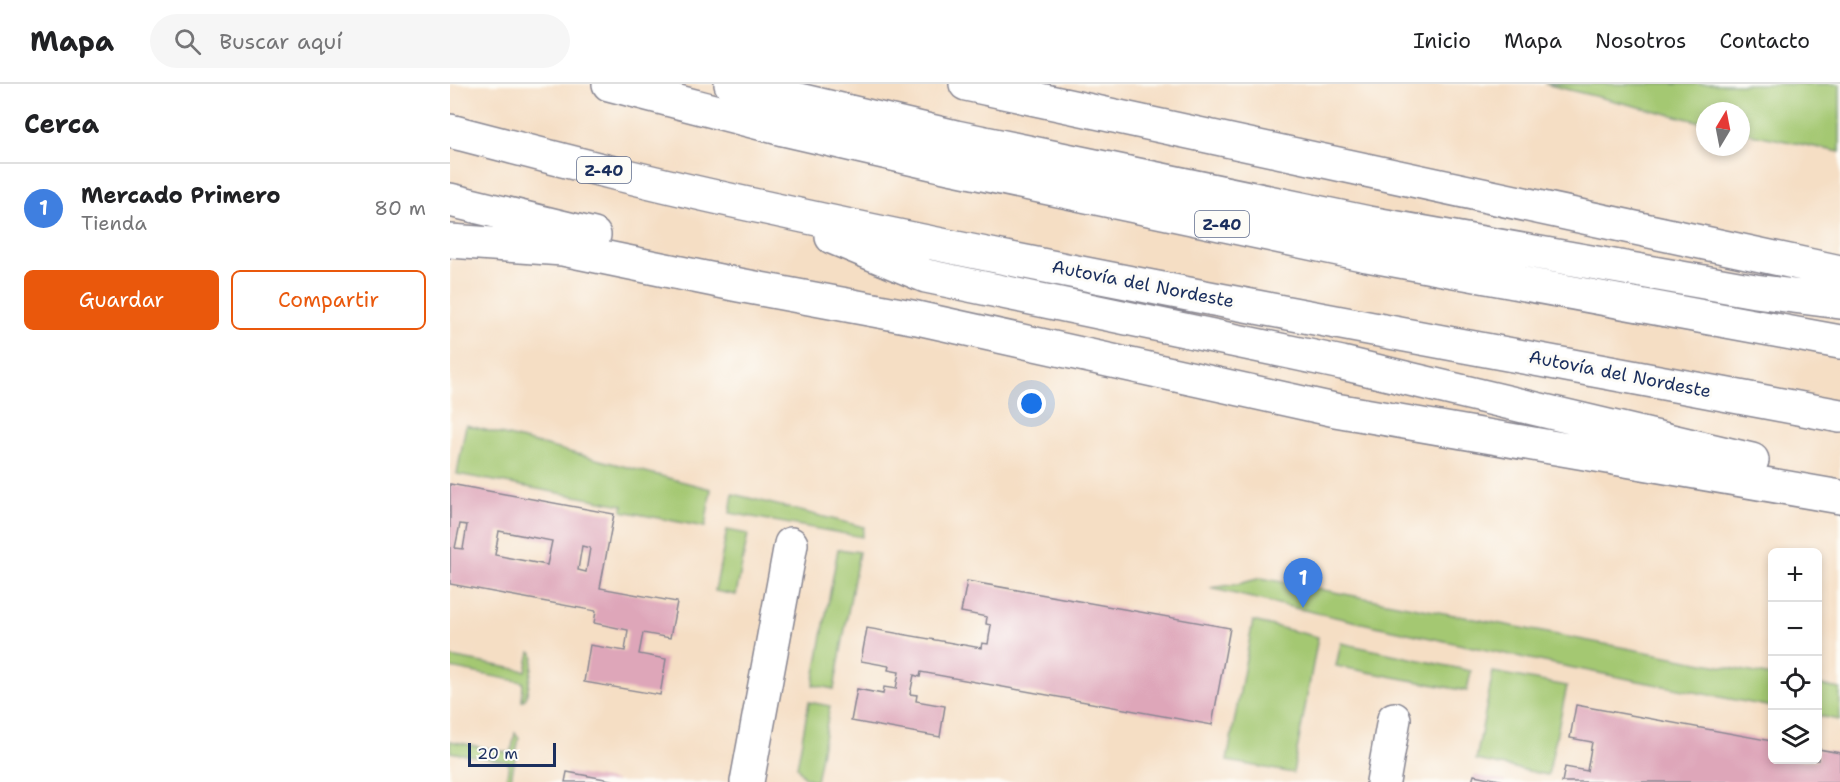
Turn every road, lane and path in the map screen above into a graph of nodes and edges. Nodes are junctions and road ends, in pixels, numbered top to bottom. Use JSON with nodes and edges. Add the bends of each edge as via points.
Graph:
{"nodes":[{"id":1,"x":609,"y":84,"type":"edge"},
{"id":2,"x":731,"y":84,"type":"edge"},
{"id":3,"x":966,"y":84,"type":"edge"},
{"id":4,"x":450,"y":131,"type":"edge"},
{"id":5,"x":450,"y":200,"type":"edge"},
{"id":6,"x":759,"y":207,"type":"junction"},
{"id":7,"x":450,"y":241,"type":"edge"},
{"id":8,"x":1840,"y":272,"type":"edge"},
{"id":9,"x":1840,"y":302,"type":"edge"},
{"id":10,"x":917,"y":318,"type":"junction"},
{"id":11,"x":1840,"y":342,"type":"edge"},
{"id":12,"x":1840,"y":416,"type":"edge"},
{"id":13,"x":1840,"y":476,"type":"edge"},
{"id":14,"x":1840,"y":497,"type":"edge"},
{"id":15,"x":791,"y":544,"type":"dead end"},
{"id":16,"x":1394,"y":719,"type":"dead end"},
{"id":17,"x":747,"y":782,"type":"edge"},
{"id":18,"x":1383,"y":782,"type":"edge"}],
"edges":[{"from":1,"to":11,"type":"main road","number":"Z-40","via":[[794,132],[1367,255]]},
{"from":2,"to":9,"type":"main road","via":[[956,138],[1369,222],[1755,291]]},
{"from":3,"to":8,"type":"main road"},
{"from":4,"to":6,"type":"main road","name":"Autovía del Nordeste","number":"Z-40"},
{"from":5,"to":10,"type":"main road","via":[[745,270]]},
{"from":6,"to":12,"type":"main road","name":"Autovía del Nordeste","number":"Z-40"},
{"from":6,"to":13,"type":"main road","via":[[926,276],[1342,363],[1728,455]]},
{"from":7,"to":10,"type":"main road","via":[[563,249]]},
{"from":10,"to":14,"type":"main road","via":[[1335,410]]},
{"from":15,"to":17,"type":"main road"},
{"from":16,"to":18,"type":"main road"}]}
